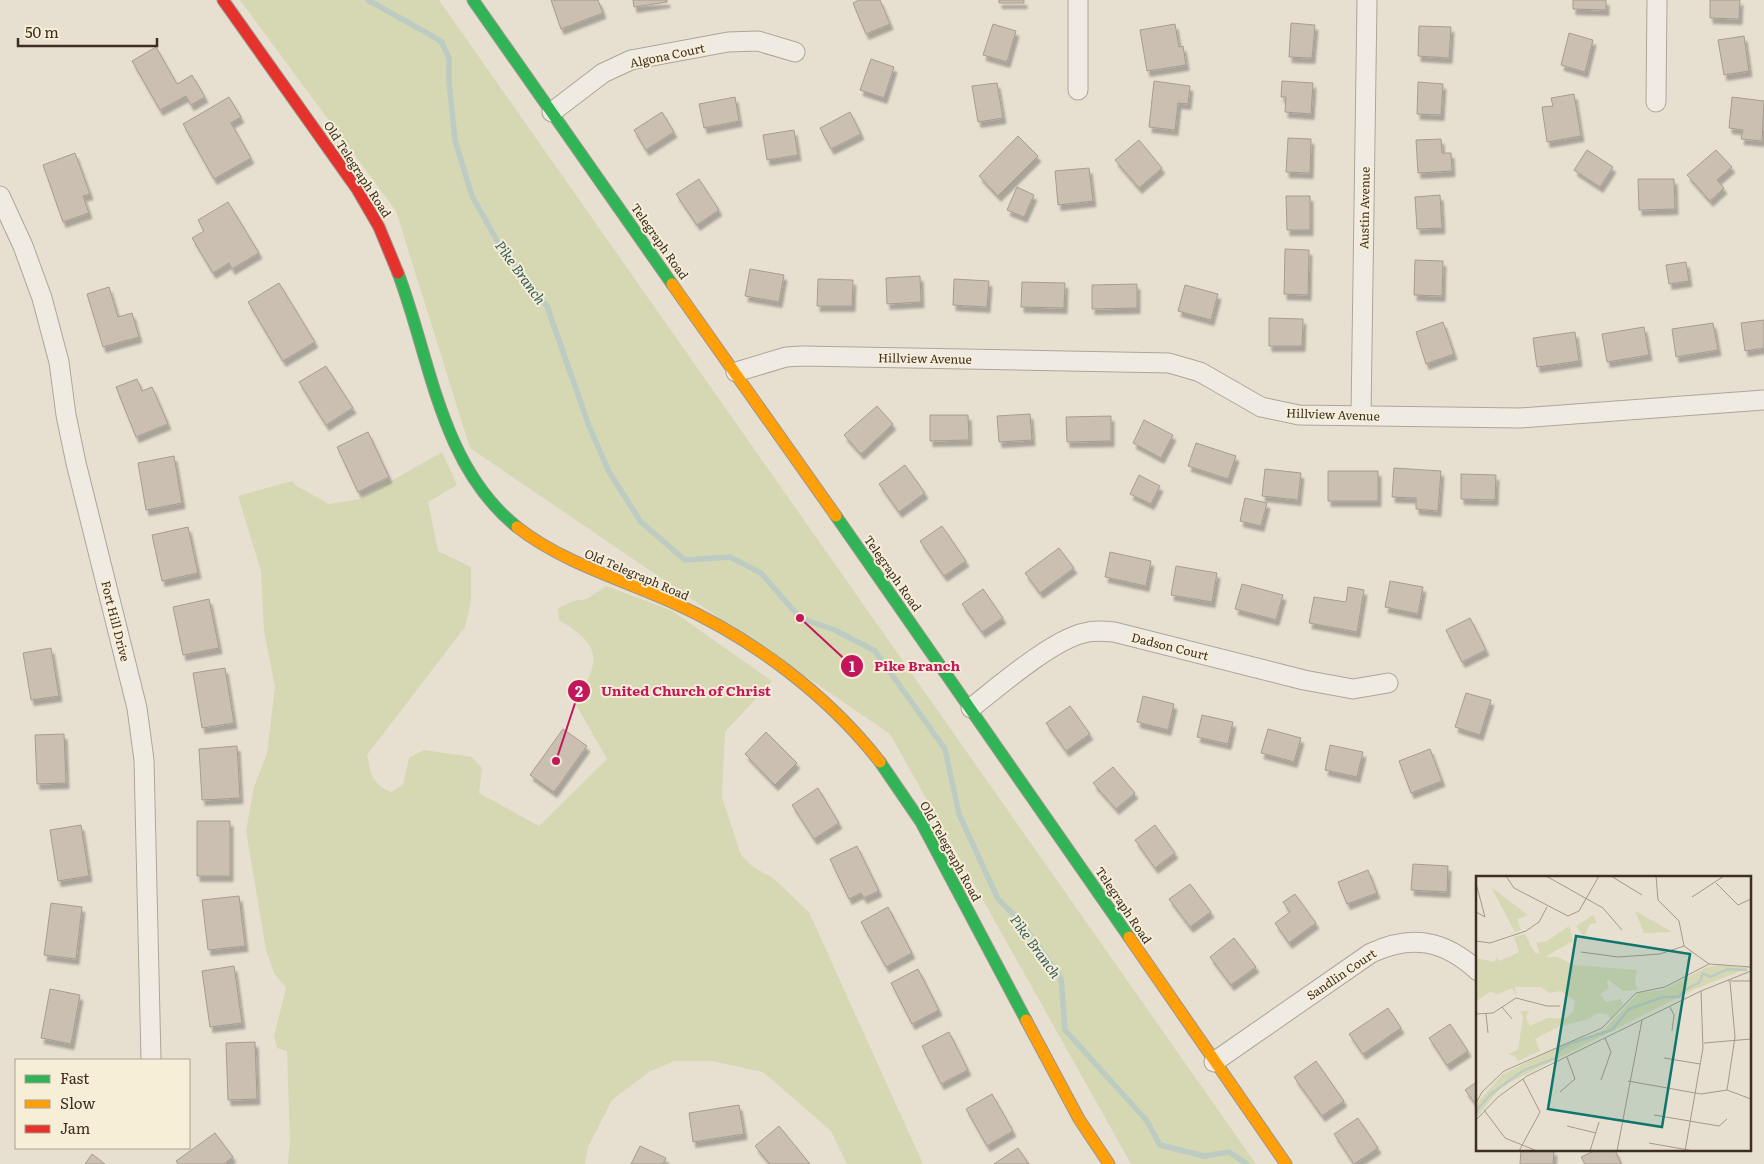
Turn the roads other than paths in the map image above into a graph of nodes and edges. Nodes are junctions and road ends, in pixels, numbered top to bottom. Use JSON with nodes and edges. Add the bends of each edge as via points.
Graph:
{"nodes":[{"id":1,"x":223,"y":0,"type":"edge"},
{"id":2,"x":473,"y":0,"type":"edge"},
{"id":3,"x":1078,"y":0,"type":"edge"},
{"id":4,"x":1368,"y":0,"type":"edge"},
{"id":5,"x":1657,"y":0,"type":"edge"},
{"id":6,"x":795,"y":52,"type":"dead end"},
{"id":7,"x":1078,"y":90,"type":"dead end"},
{"id":8,"x":1656,"y":102,"type":"dead end"},
{"id":9,"x":552,"y":112,"type":"junction"},
{"id":10,"x":0,"y":196,"type":"edge"},
{"id":11,"x":736,"y":372,"type":"junction"},
{"id":12,"x":1764,"y":400,"type":"edge"},
{"id":13,"x":1361,"y":416,"type":"junction"},
{"id":14,"x":1388,"y":683,"type":"dead end"},
{"id":15,"x":971,"y":708,"type":"junction"},
{"id":16,"x":1476,"y":969,"type":"edge"},
{"id":17,"x":151,"y":1059,"type":"edge"},
{"id":18,"x":1214,"y":1062,"type":"junction"},
{"id":19,"x":1109,"y":1164,"type":"edge"},
{"id":20,"x":1286,"y":1164,"type":"edge"}],
"edges":[{"from":1,"to":19,"type":"street","name":"Old Telegraph Road","via":[[364,198],[380,229],[419,335],[446,424],[469,474],[486,498],[503,516],[542,545],[585,567],[680,606],[715,625],[799,683],[848,726],[898,785],[921,822],[1079,1119]]},
{"from":2,"to":9,"type":"street","name":"Telegraph Road"},
{"from":3,"to":7,"type":"street"},
{"from":4,"to":13,"type":"street","name":"Austin Avenue"},
{"from":5,"to":8,"type":"street"},
{"from":6,"to":9,"type":"street","name":"Algona Court","via":[[758,41],[735,42],[631,60],[603,73]]},
{"from":9,"to":11,"type":"street","name":"Telegraph Road"},
{"from":10,"to":17,"type":"street","name":"Fort Hill Drive","via":[[42,298],[59,362],[76,463],[138,708],[144,760]]},
{"from":11,"to":13,"type":"street","name":"Hillview Avenue","via":[[786,357],[802,356],[1169,363],[1200,372],[1261,407],[1299,415]]},
{"from":11,"to":15,"type":"street","name":"Telegraph Road"},
{"from":12,"to":13,"type":"street","name":"Hillview Avenue","via":[[1520,418]]},
{"from":14,"to":15,"type":"street","name":"Dadson Court","via":[[1353,689],[1099,630],[1083,633],[1057,645]]},
{"from":15,"to":18,"type":"street","name":"Telegraph Road"},
{"from":16,"to":18,"type":"street","name":"Sandlin Court","via":[[1441,946],[1406,941],[1387,945]]},
{"from":18,"to":20,"type":"street","name":"Telegraph Road"}]}
